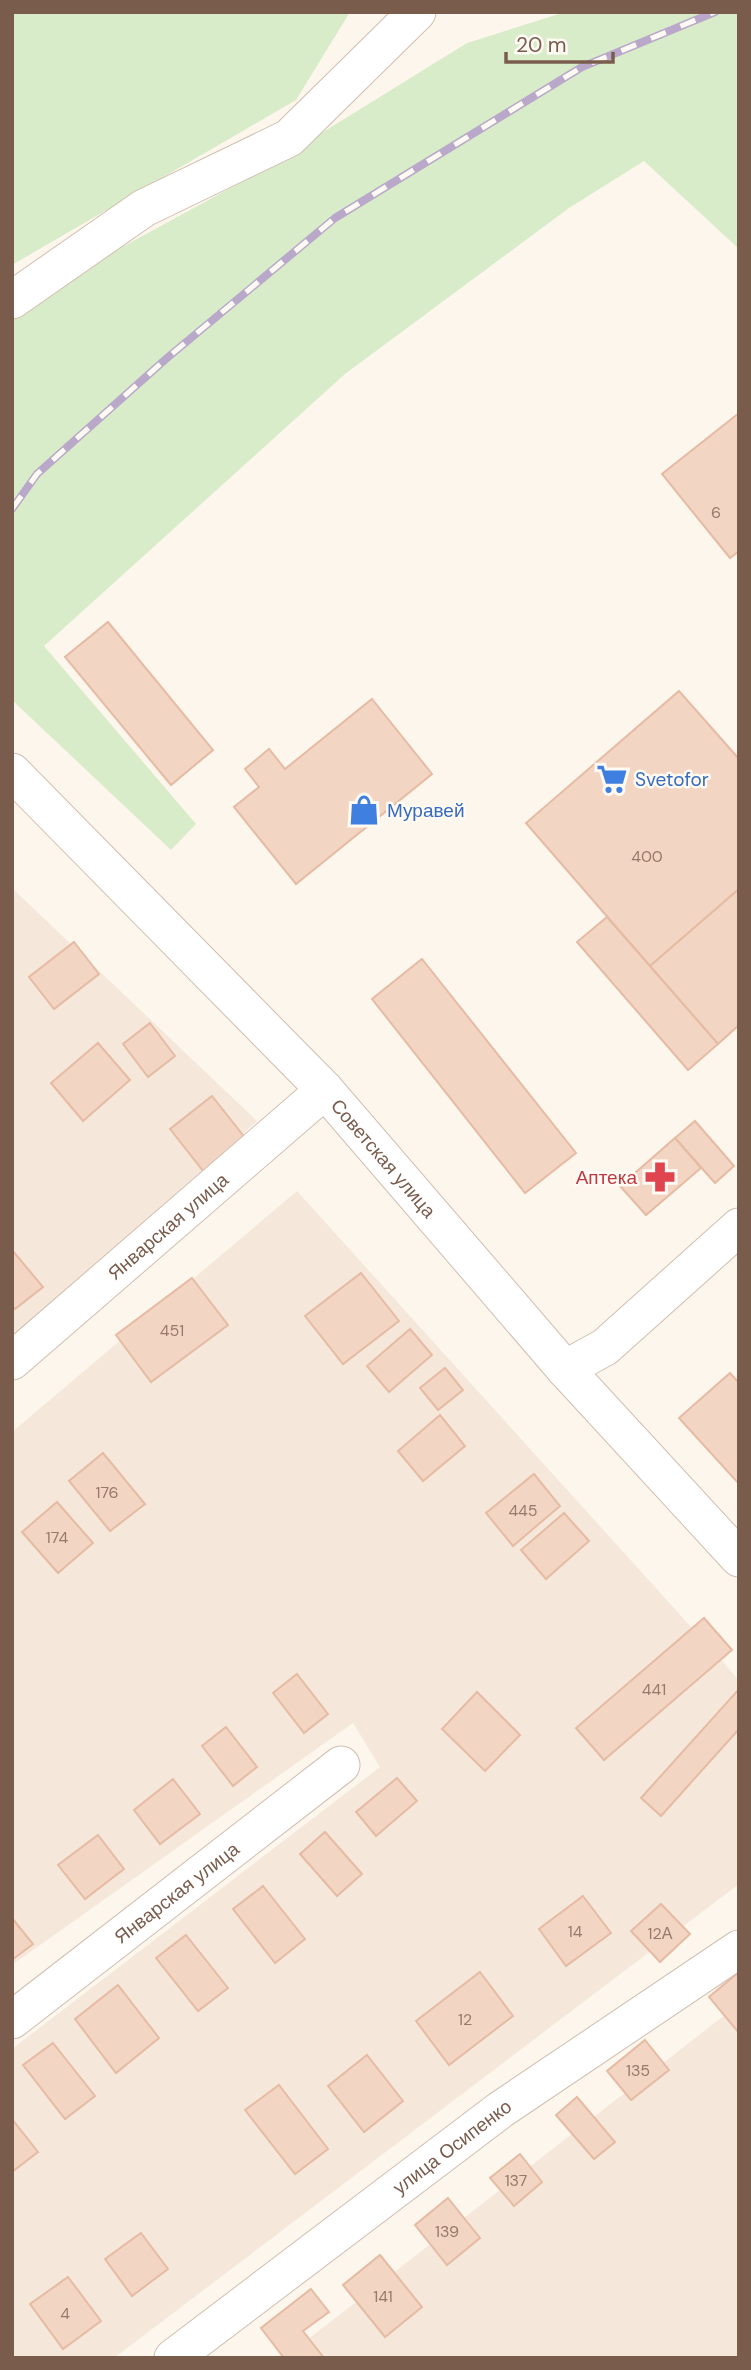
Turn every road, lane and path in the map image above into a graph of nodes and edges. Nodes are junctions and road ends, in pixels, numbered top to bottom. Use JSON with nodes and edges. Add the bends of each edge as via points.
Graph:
{"nodes":[{"id":1,"x":417,"y":12,"type":"edge"},
{"id":2,"x":12,"y":300,"type":"edge"},
{"id":3,"x":12,"y":772,"type":"edge"},
{"id":4,"x":325,"y":1090,"type":"junction"},
{"id":5,"x":739,"y":1227,"type":"edge"},
{"id":6,"x":12,"y":1361,"type":"edge"},
{"id":7,"x":565,"y":1369,"type":"junction"},
{"id":8,"x":739,"y":1558,"type":"edge"},
{"id":9,"x":341,"y":1765,"type":"dead end"},
{"id":10,"x":739,"y":1949,"type":"edge"},
{"id":11,"x":12,"y":2020,"type":"edge"},
{"id":12,"x":210,"y":2347,"type":"edge"},
{"id":13,"x":173,"y":2358,"type":"edge"}],
"edges":[{"from":1,"to":2,"type":"street","via":[[289,138],[144,208]]},
{"from":3,"to":4,"type":"street","name":"Советская улица"},
{"from":4,"to":6,"type":"street","name":"Январская улица"},
{"from":4,"to":7,"type":"street","name":"Советская улица"},
{"from":5,"to":7,"type":"street","via":[[604,1347]]},
{"from":7,"to":8,"type":"street","name":"Советская улица"},
{"from":9,"to":11,"type":"street","name":"Январская улица"},
{"from":10,"to":12,"type":"street","name":"улица Осипенко","via":[[500,2110]]},
{"from":12,"to":13,"type":"street","name":"улица Осипенко"}]}
